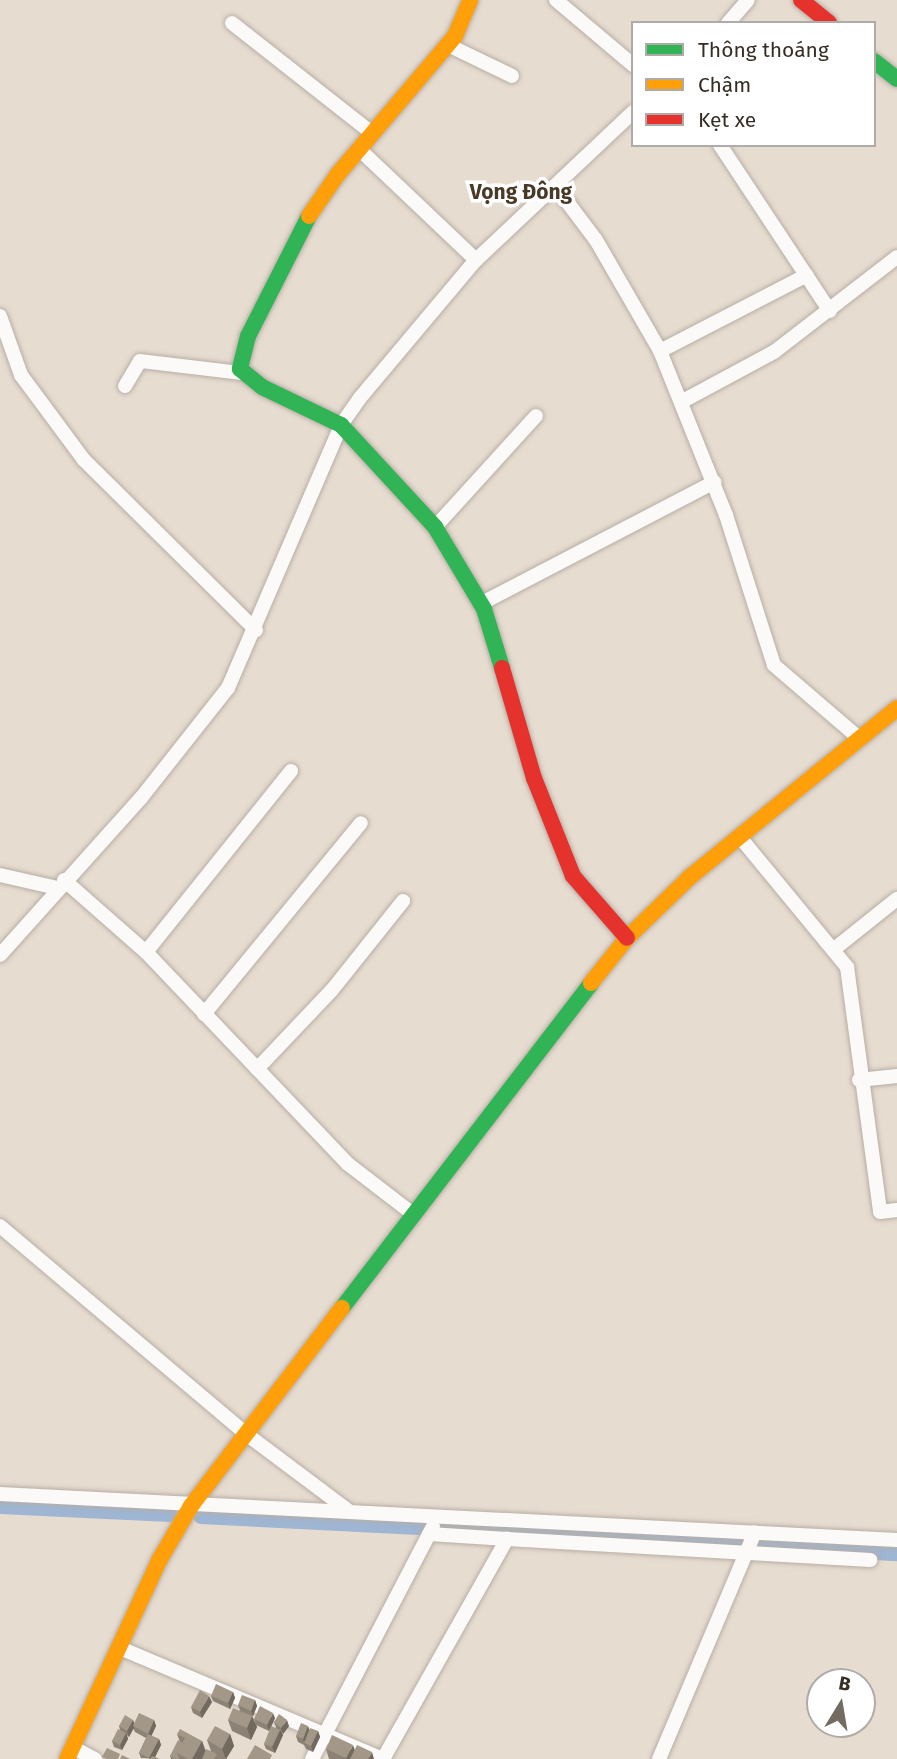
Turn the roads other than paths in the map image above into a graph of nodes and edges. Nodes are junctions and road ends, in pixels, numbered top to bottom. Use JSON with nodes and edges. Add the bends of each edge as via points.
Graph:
{"nodes":[{"id":1,"x":470,"y":0,"type":"edge"},
{"id":2,"x":556,"y":0,"type":"edge"},
{"id":3,"x":748,"y":0,"type":"edge"},
{"id":4,"x":801,"y":0,"type":"edge"},
{"id":5,"x":730,"y":21,"type":"edge"},
{"id":6,"x":826,"y":21,"type":"edge"},
{"id":7,"x":232,"y":23,"type":"dead end"},
{"id":8,"x":448,"y":45,"type":"junction"},
{"id":9,"x":631,"y":63,"type":"edge"},
{"id":10,"x":876,"y":63,"type":"edge"},
{"id":11,"x":512,"y":76,"type":"dead end"},
{"id":12,"x":897,"y":79,"type":"edge"},
{"id":13,"x":631,"y":114,"type":"edge"},
{"id":14,"x":373,"y":134,"type":"junction"},
{"id":15,"x":721,"y":147,"type":"edge"},
{"id":16,"x":359,"y":149,"type":"junction"},
{"id":17,"x":556,"y":187,"type":"junction"},
{"id":18,"x":897,"y":257,"type":"edge"},
{"id":19,"x":476,"y":260,"type":"junction"},
{"id":20,"x":807,"y":275,"type":"junction"},
{"id":21,"x":830,"y":311,"type":"junction"},
{"id":22,"x":0,"y":316,"type":"edge"},
{"id":23,"x":660,"y":351,"type":"junction"},
{"id":24,"x":241,"y":373,"type":"junction"},
{"id":25,"x":125,"y":386,"type":"dead end"},
{"id":26,"x":681,"y":402,"type":"junction"},
{"id":27,"x":536,"y":416,"type":"dead end"},
{"id":28,"x":341,"y":425,"type":"junction"},
{"id":29,"x":714,"y":482,"type":"junction"},
{"id":30,"x":435,"y":527,"type":"junction"},
{"id":31,"x":482,"y":603,"type":"junction"},
{"id":32,"x":256,"y":630,"type":"junction"},
{"id":33,"x":897,"y":708,"type":"edge"},
{"id":34,"x":859,"y":737,"type":"junction"},
{"id":35,"x":291,"y":771,"type":"dead end"},
{"id":36,"x":361,"y":823,"type":"dead end"},
{"id":37,"x":739,"y":836,"type":"junction"},
{"id":38,"x":0,"y":875,"type":"edge"},
{"id":39,"x":60,"y":884,"type":"junction"},
{"id":40,"x":897,"y":899,"type":"edge"},
{"id":41,"x":403,"y":901,"type":"dead end"},
{"id":42,"x":627,"y":938,"type":"junction"},
{"id":43,"x":833,"y":950,"type":"junction"},
{"id":44,"x":146,"y":952,"type":"junction"},
{"id":45,"x":0,"y":955,"type":"edge"},
{"id":46,"x":204,"y":1013,"type":"junction"},
{"id":47,"x":257,"y":1069,"type":"junction"},
{"id":48,"x":897,"y":1076,"type":"edge"},
{"id":49,"x":859,"y":1080,"type":"junction"},
{"id":50,"x":897,"y":1210,"type":"edge"},
{"id":51,"x":413,"y":1214,"type":"junction"},
{"id":52,"x":0,"y":1226,"type":"edge"},
{"id":53,"x":246,"y":1433,"type":"junction"},
{"id":54,"x":0,"y":1494,"type":"edge"},
{"id":55,"x":191,"y":1506,"type":"junction"},
{"id":56,"x":349,"y":1511,"type":"junction"},
{"id":57,"x":440,"y":1514,"type":"junction"},
{"id":58,"x":755,"y":1532,"type":"junction"},
{"id":59,"x":429,"y":1534,"type":"junction"},
{"id":60,"x":507,"y":1539,"type":"junction"},
{"id":61,"x":897,"y":1540,"type":"edge"},
{"id":62,"x":745,"y":1555,"type":"junction"},
{"id":63,"x":870,"y":1560,"type":"dead end"},
{"id":64,"x":120,"y":1648,"type":"junction"},
{"id":65,"x":326,"y":1733,"type":"junction"},
{"id":66,"x":69,"y":1753,"type":"edge"},
{"id":67,"x":95,"y":1759,"type":"edge"},
{"id":68,"x":312,"y":1759,"type":"edge"},
{"id":69,"x":383,"y":1759,"type":"edge"},
{"id":70,"x":659,"y":1759,"type":"edge"}],
"edges":[{"from":1,"to":8,"type":"street"},
{"from":2,"to":9,"type":"street"},
{"from":3,"to":5,"type":"street"},
{"from":4,"to":6,"type":"street"},
{"from":7,"to":14,"type":"street"},
{"from":8,"to":11,"type":"street"},
{"from":8,"to":14,"type":"street"},
{"from":10,"to":12,"type":"street"},
{"from":13,"to":17,"type":"street"},
{"from":14,"to":16,"type":"street"},
{"from":15,"to":20,"type":"street"},
{"from":16,"to":19,"type":"street"},
{"from":16,"to":24,"type":"street","via":[[299,230],[248,336]]},
{"from":17,"to":19,"type":"street"},
{"from":17,"to":23,"type":"street","via":[[596,240]]},
{"from":18,"to":21,"type":"street"},
{"from":19,"to":28,"type":"street"},
{"from":20,"to":21,"type":"street"},
{"from":20,"to":23,"type":"street"},
{"from":21,"to":26,"type":"street","via":[[775,352]]},
{"from":22,"to":32,"type":"street","via":[[21,375],[84,460]]},
{"from":23,"to":26,"type":"street"},
{"from":24,"to":25,"type":"street","via":[[140,361]]},
{"from":24,"to":28,"type":"street"},
{"from":26,"to":29,"type":"street"},
{"from":27,"to":30,"type":"street"},
{"from":28,"to":30,"type":"street"},
{"from":28,"to":32,"type":"street"},
{"from":29,"to":31,"type":"street"},
{"from":29,"to":34,"type":"street","via":[[774,665]]},
{"from":30,"to":31,"type":"street"},
{"from":31,"to":42,"type":"street","via":[[534,778],[573,876]]},
{"from":32,"to":39,"type":"street","via":[[228,688],[209,714],[141,798]]},
{"from":33,"to":34,"type":"street"},
{"from":34,"to":37,"type":"street"},
{"from":35,"to":44,"type":"street"},
{"from":36,"to":46,"type":"street"},
{"from":37,"to":42,"type":"street"},
{"from":37,"to":43,"type":"street"},
{"from":38,"to":39,"type":"street"},
{"from":39,"to":44,"type":"street"},
{"from":39,"to":45,"type":"street"},
{"from":40,"to":43,"type":"street"},
{"from":41,"to":47,"type":"street","via":[[332,990]]},
{"from":42,"to":51,"type":"street"},
{"from":43,"to":49,"type":"street","via":[[847,967]]},
{"from":44,"to":46,"type":"street"},
{"from":46,"to":47,"type":"street"},
{"from":47,"to":51,"type":"street","via":[[348,1164]]},
{"from":48,"to":49,"type":"street"},
{"from":49,"to":50,"type":"street","via":[[880,1212]]},
{"from":51,"to":53,"type":"street"},
{"from":52,"to":53,"type":"street"},
{"from":53,"to":55,"type":"street"},
{"from":53,"to":56,"type":"street"},
{"from":54,"to":55,"type":"street"},
{"from":55,"to":56,"type":"street"},
{"from":55,"to":64,"type":"street","via":[[160,1559]]},
{"from":56,"to":57,"type":"street"},
{"from":57,"to":58,"type":"street"},
{"from":57,"to":59,"type":"street"},
{"from":58,"to":61,"type":"street"},
{"from":58,"to":62,"type":"street"},
{"from":59,"to":60,"type":"street"},
{"from":59,"to":65,"type":"street"},
{"from":60,"to":62,"type":"street"},
{"from":60,"to":69,"type":"street"},
{"from":62,"to":63,"type":"street"},
{"from":62,"to":70,"type":"street"},
{"from":64,"to":65,"type":"street"},
{"from":64,"to":66,"type":"street"},
{"from":65,"to":68,"type":"street"},
{"from":65,"to":69,"type":"street"},
{"from":66,"to":67,"type":"street"}]}
